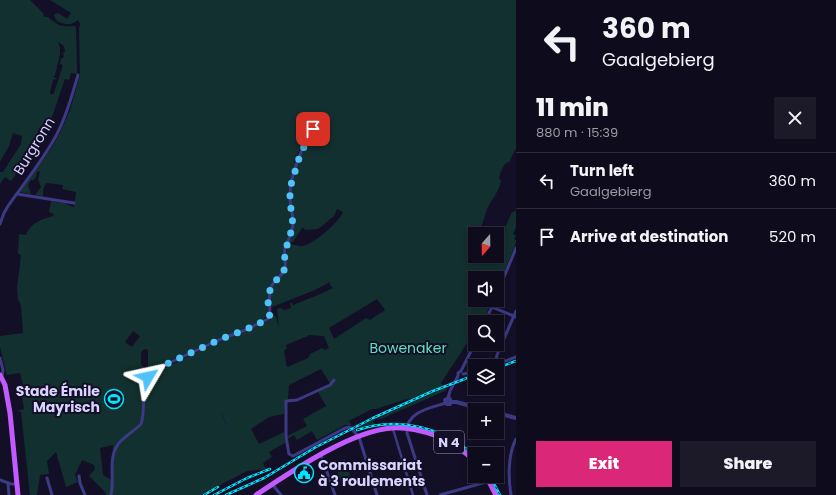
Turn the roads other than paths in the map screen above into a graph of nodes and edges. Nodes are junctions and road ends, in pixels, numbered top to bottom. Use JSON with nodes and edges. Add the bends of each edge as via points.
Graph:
{"nodes":[{"id":1,"x":76,"y":77,"type":"dead end"},
{"id":2,"x":313,"y":128,"type":"dead end"},
{"id":3,"x":17,"y":194,"type":"junction"},
{"id":4,"x":74,"y":203,"type":"dead end"},
{"id":5,"x":0,"y":222,"type":"edge"},
{"id":6,"x":516,"y":248,"type":"edge"},
{"id":7,"x":504,"y":277,"type":"edge"},
{"id":8,"x":494,"y":307,"type":"edge"},
{"id":9,"x":516,"y":311,"type":"edge"},
{"id":10,"x":515,"y":316,"type":"edge"},
{"id":11,"x":472,"y":351,"type":"edge"},
{"id":12,"x":516,"y":357,"type":"edge"},
{"id":13,"x":0,"y":358,"type":"edge"},
{"id":14,"x":495,"y":359,"type":"edge"},
{"id":15,"x":504,"y":361,"type":"edge"},
{"id":16,"x":462,"y":373,"type":"junction"},
{"id":17,"x":468,"y":373,"type":"edge"},
{"id":18,"x":1,"y":374,"type":"edge"},
{"id":19,"x":334,"y":380,"type":"dead end"},
{"id":20,"x":450,"y":400,"type":"junction"},
{"id":21,"x":446,"y":403,"type":"joint"},
{"id":22,"x":468,"y":405,"type":"edge"},
{"id":23,"x":504,"y":415,"type":"edge"},
{"id":24,"x":516,"y":418,"type":"edge"},
{"id":25,"x":393,"y":428,"type":"junction"},
{"id":26,"x":407,"y":428,"type":"junction"},
{"id":27,"x":359,"y":436,"type":"junction"},
{"id":28,"x":516,"y":439,"type":"edge"},
{"id":29,"x":321,"y":454,"type":"junction"},
{"id":30,"x":468,"y":456,"type":"edge"},
{"id":31,"x":511,"y":456,"type":"junction"},
{"id":32,"x":516,"y":458,"type":"edge"},
{"id":33,"x":79,"y":476,"type":"dead end"},
{"id":34,"x":47,"y":478,"type":"dead end"},
{"id":35,"x":0,"y":480,"type":"edge"},
{"id":36,"x":8,"y":483,"type":"junction"},
{"id":37,"x":486,"y":483,"type":"edge"},
{"id":38,"x":490,"y":483,"type":"edge"},
{"id":39,"x":17,"y":484,"type":"junction"},
{"id":40,"x":272,"y":484,"type":"junction"},
{"id":41,"x":458,"y":490,"type":"junction"},
{"id":42,"x":9,"y":495,"type":"edge"},
{"id":43,"x":18,"y":495,"type":"edge"},
{"id":44,"x":52,"y":495,"type":"edge"},
{"id":45,"x":85,"y":495,"type":"edge"},
{"id":46,"x":111,"y":495,"type":"edge"},
{"id":47,"x":257,"y":495,"type":"edge"},
{"id":48,"x":281,"y":495,"type":"edge"},
{"id":49,"x":335,"y":495,"type":"edge"},
{"id":50,"x":377,"y":495,"type":"edge"},
{"id":51,"x":413,"y":495,"type":"edge"},
{"id":52,"x":427,"y":495,"type":"edge"},
{"id":53,"x":440,"y":495,"type":"edge"},
{"id":54,"x":459,"y":495,"type":"edge"},
{"id":55,"x":496,"y":495,"type":"edge"},
{"id":56,"x":511,"y":495,"type":"edge"}],
"edges":[{"from":1,"to":3,"type":"street","name":"Burgronn","via":[[68,109],[58,133]]},
{"from":2,"to":46,"type":"street","via":[[300,155],[290,188],[293,225],[285,252],[284,271],[270,290],[268,319],[149,374],[141,424],[121,440],[115,450]]},
{"from":3,"to":4,"type":"street"},
{"from":3,"to":5,"type":"street","name":"Burgronn"},
{"from":6,"to":7,"type":"street"},
{"from":8,"to":10,"type":"street"},
{"from":9,"to":10,"type":"street"},
{"from":10,"to":14,"type":"street"},
{"from":11,"to":16,"type":"street"},
{"from":12,"to":15,"type":"street"},
{"from":13,"to":18,"type":"street","via":[[3,367]]},
{"from":16,"to":17,"type":"street"},
{"from":16,"to":20,"type":"street","via":[[458,373],[450,391]]},
{"from":18,"to":39,"type":"main road","via":[[10,413]]},
{"from":19,"to":27,"type":"street","via":[[330,385],[297,400],[286,401],[286,437],[290,455],[293,456],[345,428],[350,427]]},
{"from":20,"to":21,"type":"street","via":[[449,404]]},
{"from":20,"to":22,"type":"street"},
{"from":21,"to":26,"type":"street","via":[[415,415],[408,422]]},
{"from":23,"to":24,"type":"street"},
{"from":25,"to":26,"type":"main road","number":"N 4"},
{"from":25,"to":27,"type":"main road","number":"N 4"},
{"from":25,"to":51,"type":"street"},
{"from":26,"to":30,"type":"main road","number":"N 4","via":[[443,439]]},
{"from":26,"to":52,"type":"street"},
{"from":27,"to":29,"type":"main road","number":"N 4"},
{"from":27,"to":50,"type":"street"},
{"from":28,"to":31,"type":"street"},
{"from":29,"to":40,"type":"main road","number":"N 4"},
{"from":29,"to":49,"type":"street"},
{"from":31,"to":32,"type":"street"},
{"from":31,"to":56,"type":"street"},
{"from":33,"to":45,"type":"street"},
{"from":34,"to":44,"type":"street"},
{"from":35,"to":36,"type":"street"},
{"from":36,"to":39,"type":"street"},
{"from":36,"to":42,"type":"street"},
{"from":37,"to":41,"type":"street"},
{"from":38,"to":55,"type":"main road"},
{"from":39,"to":43,"type":"main road"},
{"from":40,"to":47,"type":"main road","number":"N 4"},
{"from":40,"to":48,"type":"street"},
{"from":41,"to":53,"type":"street"},
{"from":41,"to":54,"type":"street"}]}
